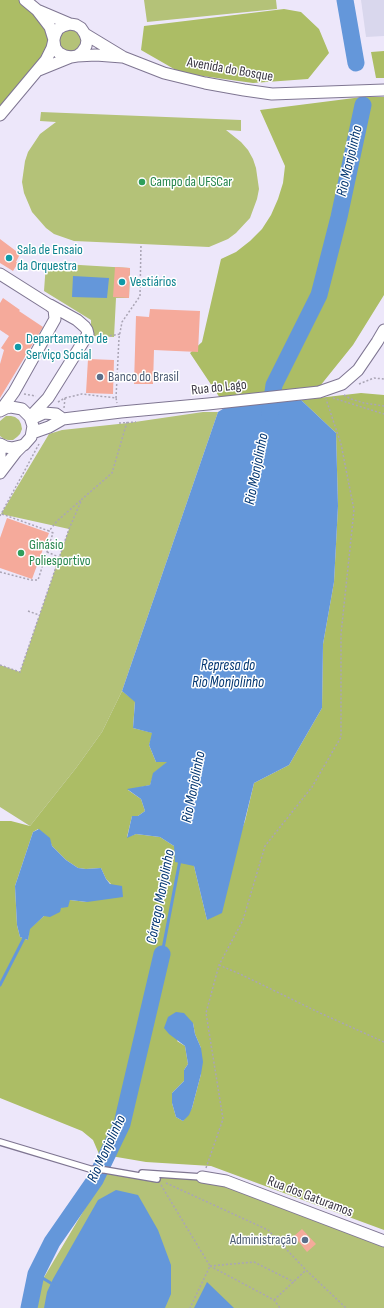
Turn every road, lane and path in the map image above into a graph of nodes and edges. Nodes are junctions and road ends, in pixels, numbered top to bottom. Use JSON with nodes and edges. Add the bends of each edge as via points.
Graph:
{"nodes":[{"id":1,"x":25,"y":0,"type":"edge"},
{"id":2,"x":37,"y":10,"type":"junction"},
{"id":3,"x":70,"y":24,"type":"junction"},
{"id":4,"x":85,"y":34,"type":"junction"},
{"id":5,"x":54,"y":41,"type":"junction"},
{"id":6,"x":74,"y":56,"type":"junction"},
{"id":7,"x":123,"y":57,"type":"junction"},
{"id":8,"x":37,"y":71,"type":"junction"},
{"id":9,"x":384,"y":90,"type":"edge"},
{"id":10,"x":0,"y":115,"type":"edge"},
{"id":11,"x":141,"y":244,"type":"dead end"},
{"id":12,"x":0,"y":274,"type":"edge"},
{"id":13,"x":49,"y":305,"type":"junction"},
{"id":14,"x":384,"y":330,"type":"edge"},
{"id":15,"x":120,"y":334,"type":"junction"},
{"id":16,"x":84,"y":340,"type":"junction"},
{"id":17,"x":374,"y":378,"type":"dead end"},
{"id":18,"x":384,"y":379,"type":"edge"},
{"id":19,"x":14,"y":392,"type":"junction"},
{"id":20,"x":344,"y":395,"type":"dead end"},
{"id":21,"x":325,"y":396,"type":"dead end"},
{"id":22,"x":48,"y":398,"type":"junction"},
{"id":23,"x":116,"y":398,"type":"junction"},
{"id":24,"x":332,"y":398,"type":"dead end"},
{"id":25,"x":384,"y":406,"type":"edge"},
{"id":26,"x":0,"y":410,"type":"edge"},
{"id":27,"x":120,"y":412,"type":"junction"},
{"id":28,"x":384,"y":414,"type":"edge"},
{"id":29,"x":30,"y":418,"type":"junction"},
{"id":30,"x":63,"y":419,"type":"junction"},
{"id":31,"x":32,"y":433,"type":"junction"},
{"id":32,"x":40,"y":443,"type":"dead end"},
{"id":33,"x":0,"y":444,"type":"edge"},
{"id":34,"x":24,"y":445,"type":"junction"},
{"id":35,"x":0,"y":451,"type":"edge"},
{"id":36,"x":0,"y":473,"type":"edge"},
{"id":37,"x":82,"y":499,"type":"junction"},
{"id":38,"x":0,"y":515,"type":"edge"},
{"id":39,"x":49,"y":531,"type":"junction"},
{"id":40,"x":47,"y":552,"type":"junction"},
{"id":41,"x":59,"y":557,"type":"junction"},
{"id":42,"x":0,"y":572,"type":"edge"},
{"id":43,"x":28,"y":611,"type":"dead end"},
{"id":44,"x":40,"y":615,"type":"junction"},
{"id":45,"x":0,"y":665,"type":"edge"},
{"id":46,"x":219,"y":965,"type":"junction"},
{"id":47,"x":384,"y":1042,"type":"edge"},
{"id":48,"x":0,"y":1142,"type":"edge"},
{"id":49,"x":108,"y":1170,"type":"junction"},
{"id":50,"x":202,"y":1177,"type":"junction"},
{"id":51,"x":157,"y":1179,"type":"junction"},
{"id":52,"x":384,"y":1241,"type":"edge"},
{"id":53,"x":210,"y":1266,"type":"junction"},
{"id":54,"x":306,"y":1270,"type":"junction"},
{"id":55,"x":294,"y":1282,"type":"junction"},
{"id":56,"x":274,"y":1300,"type":"junction"},
{"id":57,"x":190,"y":1308,"type":"edge"},
{"id":58,"x":280,"y":1308,"type":"edge"},
{"id":59,"x":346,"y":1308,"type":"edge"}],
"edges":[{"from":1,"to":2,"type":"street"},
{"from":2,"to":3,"type":"street"},
{"from":2,"to":5,"type":"street","via":[[50,27]]},
{"from":3,"to":4,"type":"street","via":[[81,28]]},
{"from":3,"to":5,"type":"street","via":[[58,30]]},
{"from":4,"to":6,"type":"street","via":[[86,46],[82,52]]},
{"from":4,"to":7,"type":"street","name":"Avenida do Bosque"},
{"from":5,"to":6,"type":"street","via":[[59,53]]},
{"from":5,"to":8,"type":"street","via":[[46,60]]},
{"from":6,"to":7,"type":"street","name":"Avenida do Bosque"},
{"from":6,"to":8,"type":"street"},
{"from":7,"to":9,"type":"street","name":"Avenida do Bosque","via":[[164,73],[272,94]]},
{"from":8,"to":10,"type":"street"},
{"from":11,"to":15,"type":"path","via":[[140,296],[122,322]]},
{"from":12,"to":13,"type":"street"},
{"from":13,"to":16,"type":"street","via":[[77,320],[88,330]]},
{"from":13,"to":19,"type":"street","via":[[54,310],[56,319]]},
{"from":14,"to":27,"type":"street","name":"Rua do Lago","via":[[358,370],[342,384],[319,392]]},
{"from":15,"to":16,"type":"path"},
{"from":15,"to":23,"type":"path"},
{"from":16,"to":22,"type":"street"},
{"from":17,"to":18,"type":"path"},
{"from":19,"to":22,"type":"path"},
{"from":19,"to":26,"type":"street"},
{"from":20,"to":25,"type":"path","via":[[364,403]]},
{"from":21,"to":46,"type":"path","via":[[341,444],[354,510],[341,634],[341,737],[312,787],[265,846],[243,920]]},
{"from":22,"to":23,"type":"path","via":[[56,403],[82,394]]},
{"from":22,"to":29,"type":"street"},
{"from":23,"to":27,"type":"path"},
{"from":24,"to":28,"type":"path"},
{"from":26,"to":29,"type":"street","via":[[17,407]]},
{"from":27,"to":30,"type":"street","name":"Rua do Lago"},
{"from":27,"to":37,"type":"path","via":[[128,423],[112,473]]},
{"from":29,"to":30,"type":"street","via":[[44,413],[56,414]]},
{"from":29,"to":31,"type":"street"},
{"from":30,"to":31,"type":"street","name":"Rua do Lago"},
{"from":31,"to":34,"type":"street"},
{"from":32,"to":38,"type":"path"},
{"from":33,"to":34,"type":"street","via":[[12,448]]},
{"from":34,"to":36,"type":"street"},
{"from":35,"to":36,"type":"street"},
{"from":37,"to":39,"type":"path"},
{"from":37,"to":41,"type":"path"},
{"from":38,"to":39,"type":"path"},
{"from":39,"to":40,"type":"path","via":[[53,533]]},
{"from":40,"to":41,"type":"path"},
{"from":40,"to":42,"type":"path","via":[[38,580]]},
{"from":41,"to":44,"type":"path"},
{"from":43,"to":44,"type":"path"},
{"from":44,"to":45,"type":"path","via":[[20,672]]},
{"from":46,"to":47,"type":"path"},
{"from":46,"to":50,"type":"path","via":[[206,1013],[223,1119]]},
{"from":48,"to":49,"type":"lane","via":[[90,1169]]},
{"from":49,"to":50,"type":"lane"},
{"from":49,"to":51,"type":"lane"},
{"from":50,"to":52,"type":"street","name":"Rua dos Gaturamos","via":[[226,1181]]},
{"from":51,"to":53,"type":"path"},
{"from":51,"to":54,"type":"path","via":[[268,1230]]},
{"from":53,"to":55,"type":"path","via":[[254,1262]]},
{"from":53,"to":56,"type":"path"},
{"from":53,"to":57,"type":"path"},
{"from":54,"to":55,"type":"path"},
{"from":54,"to":59,"type":"path"},
{"from":55,"to":56,"type":"path"},
{"from":56,"to":58,"type":"path"}]}
